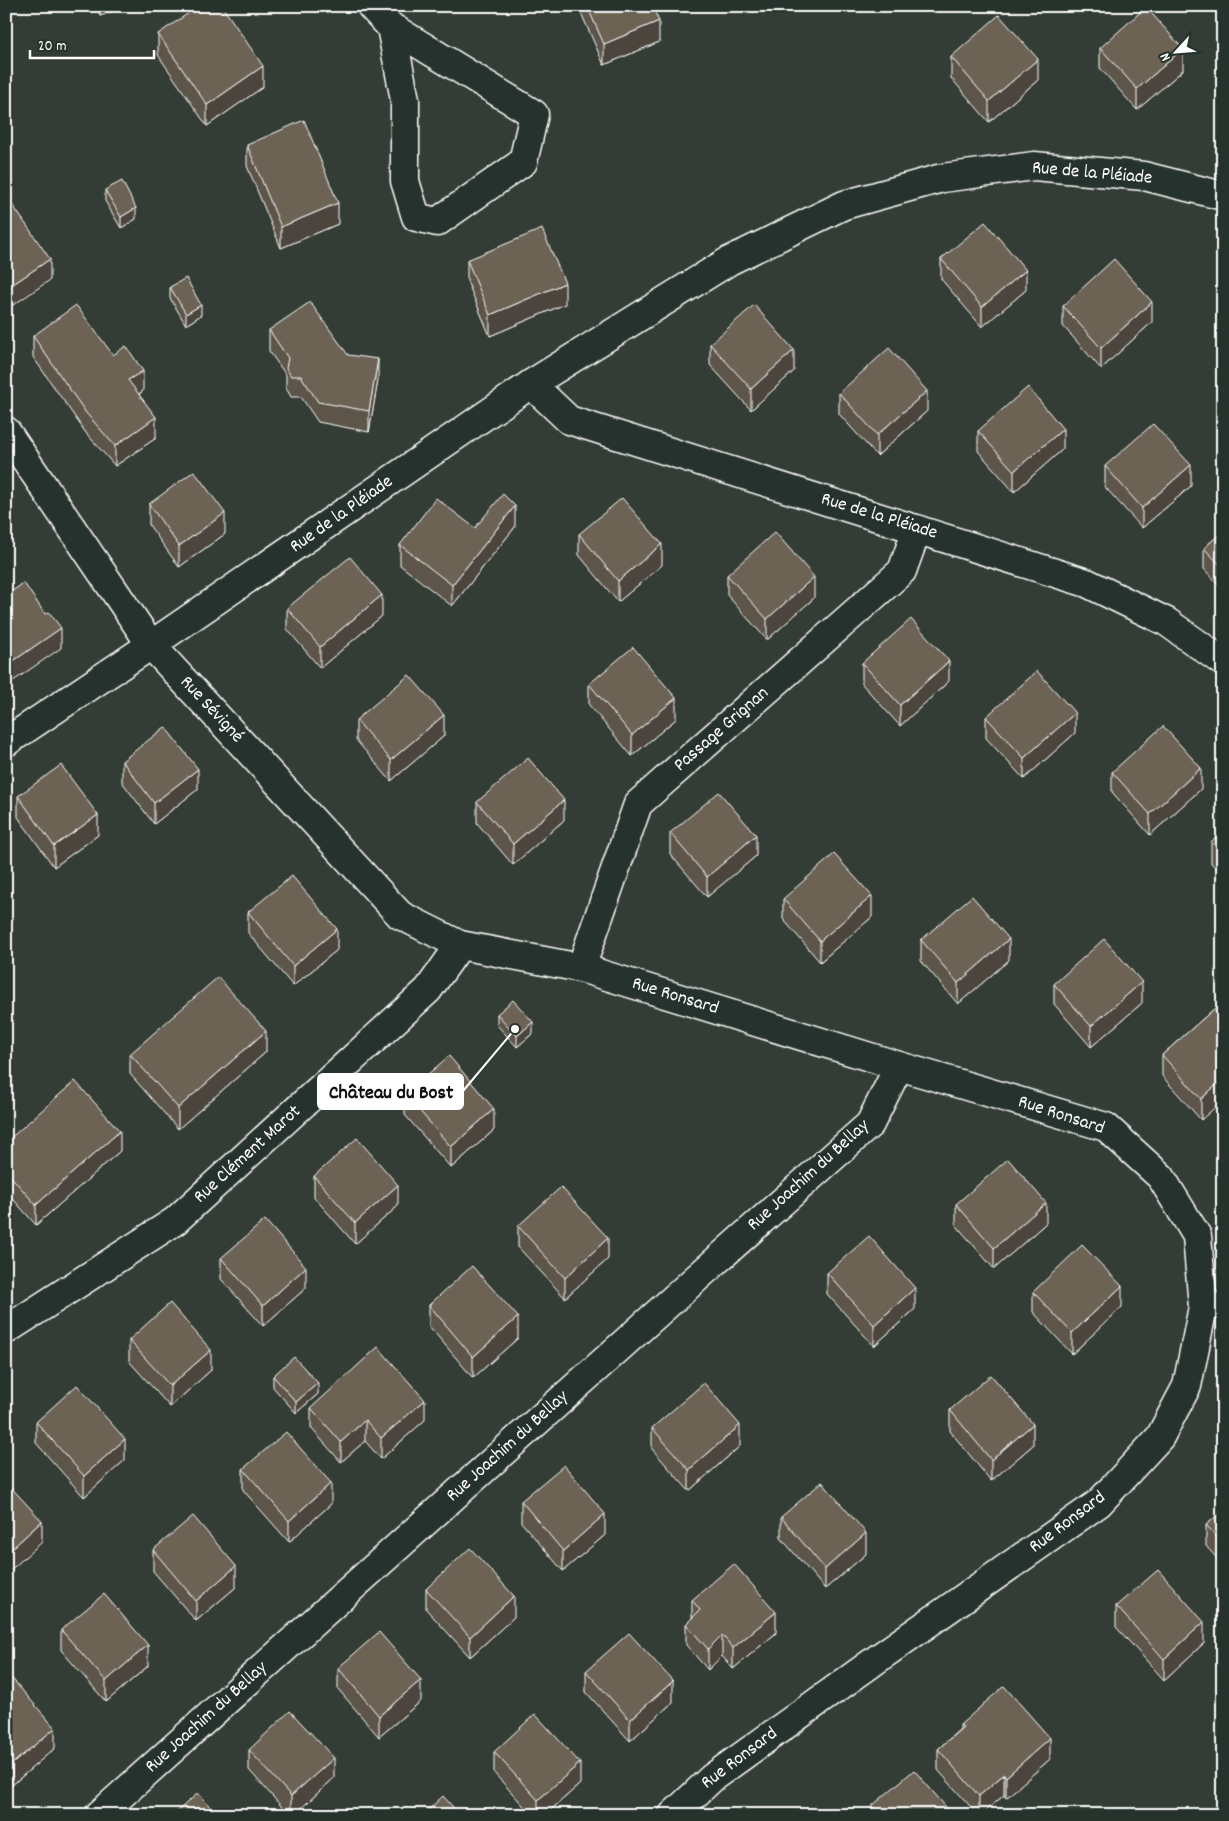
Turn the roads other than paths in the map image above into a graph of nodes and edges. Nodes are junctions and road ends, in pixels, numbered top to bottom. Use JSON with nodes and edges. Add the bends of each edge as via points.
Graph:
{"nodes":[{"id":1,"x":370,"y":6,"type":"edge"},
{"id":2,"x":391,"y":26,"type":"junction"},
{"id":3,"x":1223,"y":196,"type":"edge"},
{"id":4,"x":532,"y":384,"type":"junction"},
{"id":5,"x":6,"y":431,"type":"edge"},
{"id":6,"x":917,"y":529,"type":"junction"},
{"id":7,"x":152,"y":645,"type":"junction"},
{"id":8,"x":1223,"y":662,"type":"edge"},
{"id":9,"x":6,"y":742,"type":"edge"},
{"id":10,"x":460,"y":945,"type":"junction"},
{"id":11,"x":581,"y":968,"type":"junction"},
{"id":12,"x":899,"y":1066,"type":"junction"},
{"id":13,"x":1213,"y":1306,"type":"edge"},
{"id":14,"x":6,"y":1330,"type":"edge"},
{"id":15,"x":100,"y":1815,"type":"edge"},
{"id":16,"x":673,"y":1815,"type":"edge"}],
"edges":[{"from":1,"to":2,"type":"street"},
{"from":2,"to":2,"type":"street","via":[[534,114],[523,162],[437,222],[416,217],[405,181],[405,100]]},
{"from":3,"to":4,"type":"street","name":"Rue de la Pléiade","via":[[1144,176],[1034,166],[933,180],[844,205],[729,261]]},
{"from":4,"to":6,"type":"street","name":"Rue de la Pléiade","via":[[569,420]]},
{"from":4,"to":7,"type":"street","name":"Rue de la Pléiade"},
{"from":5,"to":7,"type":"street","name":"Rue Sévigné"},
{"from":6,"to":8,"type":"street","name":"Rue de la Pléiade","via":[[1086,583],[1167,622]]},
{"from":6,"to":11,"type":"street","name":"Passage Grignan","via":[[902,571],[638,804]]},
{"from":7,"to":9,"type":"street","name":"Rue de la Pléiade"},
{"from":7,"to":10,"type":"street","name":"Rue Sévigné","via":[[400,915]]},
{"from":10,"to":11,"type":"street","name":"Rue Ronsard"},
{"from":10,"to":14,"type":"street","name":"Rue Clément Marot","via":[[428,990],[175,1221]]},
{"from":11,"to":12,"type":"street","name":"Rue Ronsard"},
{"from":12,"to":13,"type":"street","name":"Rue Ronsard","via":[[1106,1128],[1161,1177],[1197,1236]]},
{"from":12,"to":15,"type":"street","name":"Rue Joachim du Bellay","via":[[870,1124]]},
{"from":13,"to":16,"type":"street","name":"Rue Ronsard","via":[[1187,1386],[1160,1437],[1100,1503],[713,1776]]}]}
